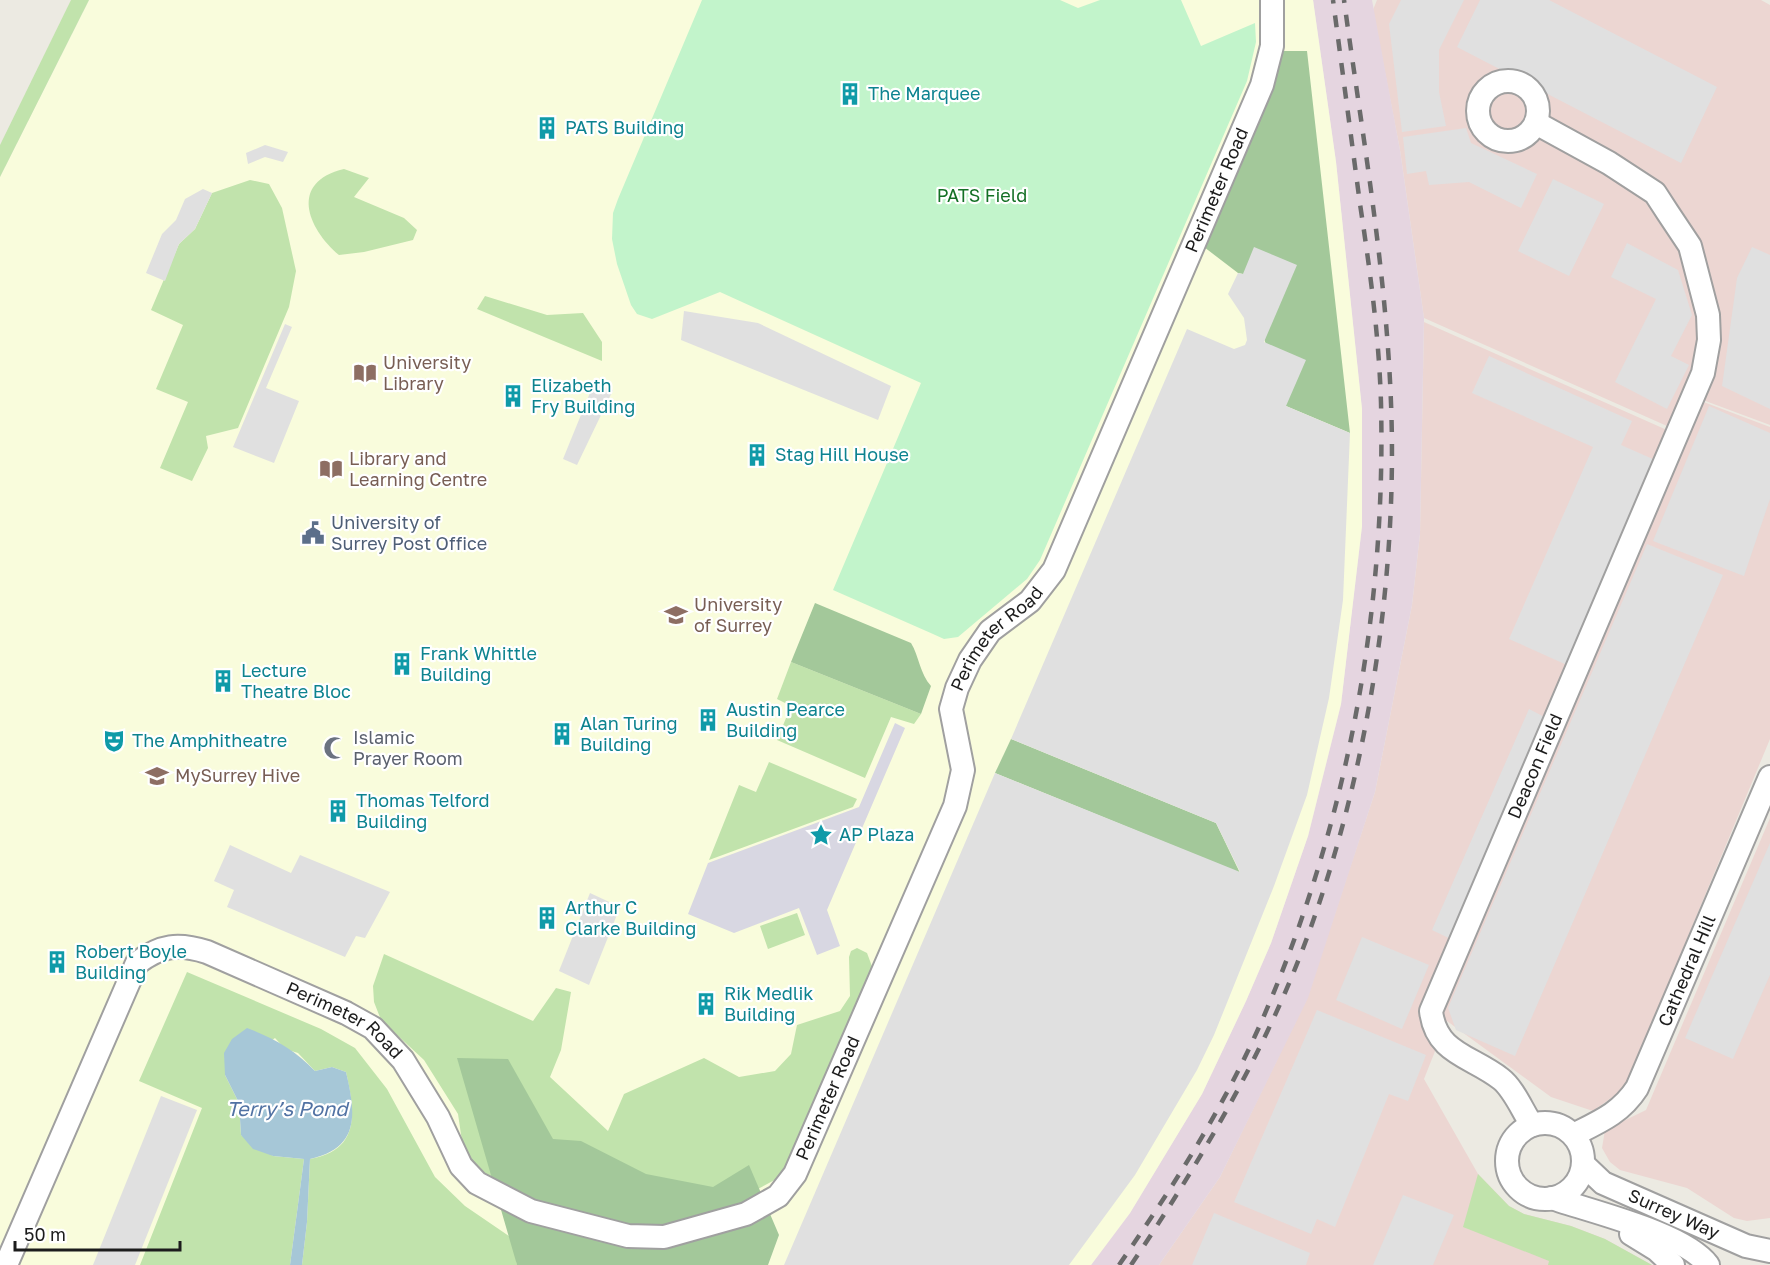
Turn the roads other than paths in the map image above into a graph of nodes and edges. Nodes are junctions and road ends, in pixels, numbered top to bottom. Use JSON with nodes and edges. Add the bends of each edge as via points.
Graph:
{"nodes":[{"id":1,"x":1272,"y":0,"type":"edge"},
{"id":2,"x":1536,"y":123,"type":"dead end"},
{"id":3,"x":1770,"y":777,"type":"edge"},
{"id":4,"x":1532,"y":1125,"type":"junction"},
{"id":5,"x":1574,"y":1135,"type":"junction"},
{"id":6,"x":1583,"y":1164,"type":"junction"},
{"id":7,"x":1552,"y":1198,"type":"junction"},
{"id":8,"x":1602,"y":1216,"type":"junction"},
{"id":9,"x":1770,"y":1251,"type":"edge"},
{"id":10,"x":6,"y":1265,"type":"edge"},
{"id":11,"x":1673,"y":1265,"type":"edge"},
{"id":12,"x":1708,"y":1265,"type":"edge"}],
"edges":[{"from":1,"to":10,"type":"street","name":"Perimeter Road","via":[[1272,46],[1262,85],[1054,570],[1030,601],[990,631],[957,688],[951,709],[963,770],[955,806],[795,1174],[778,1196],[731,1220],[653,1238],[609,1233],[525,1208],[477,1183],[460,1166],[438,1117],[403,1060],[373,1028],[207,952],[172,945],[151,952],[137,963]]},
{"from":2,"to":4,"type":"street","name":"Deacon Field","via":[[1609,162],[1655,193],[1690,246],[1708,315],[1709,340],[1703,373],[1431,1011],[1433,1028],[1444,1044],[1503,1080]]},
{"from":3,"to":5,"type":"street","name":"Cathedral Hill","via":[[1637,1088],[1627,1104]]},
{"from":4,"to":5,"type":"street","via":[[1554,1124]]},
{"from":4,"to":7,"type":"street","via":[[1513,1141],[1508,1165],[1511,1177],[1523,1191],[1540,1199]]},
{"from":5,"to":6,"type":"street","via":[[1583,1153]]},
{"from":6,"to":7,"type":"street","via":[[1570,1190]]},
{"from":6,"to":9,"type":"street","name":"Surrey Way","via":[[1603,1183],[1746,1246]]},
{"from":7,"to":8,"type":"street","name":"Surrey Way"},
{"from":8,"to":11,"type":"street","name":"Surrey Way","via":[[1657,1250]]},
{"from":8,"to":12,"type":"street","name":"Surrey Way","via":[[1686,1246]]}]}
